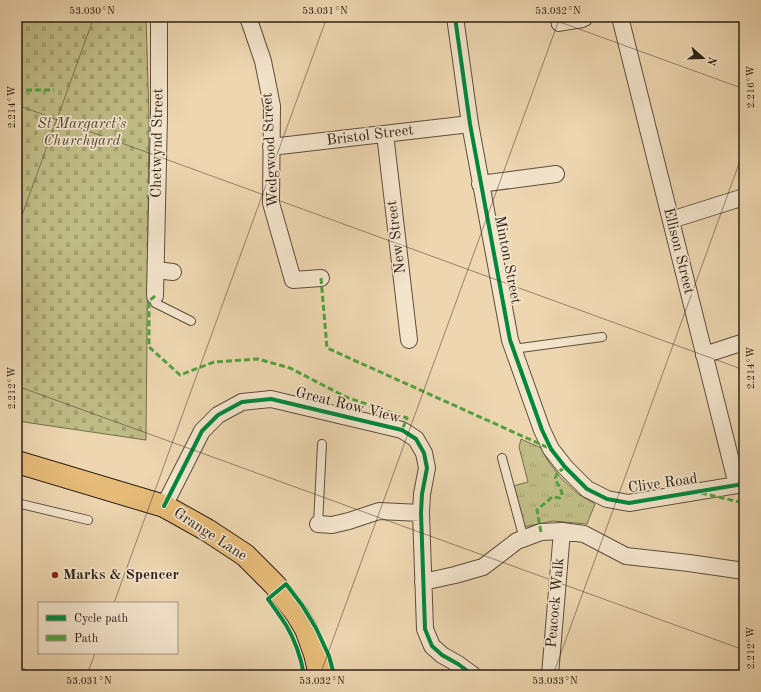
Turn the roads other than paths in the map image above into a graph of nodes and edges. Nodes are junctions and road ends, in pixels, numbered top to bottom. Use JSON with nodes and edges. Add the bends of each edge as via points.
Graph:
{"nodes":[{"id":1,"x":159,"y":17,"type":"edge"},
{"id":2,"x":248,"y":17,"type":"edge"},
{"id":3,"x":456,"y":17,"type":"edge"},
{"id":4,"x":554,"y":17,"type":"edge"},
{"id":5,"x":588,"y":17,"type":"edge"},
{"id":6,"x":620,"y":17,"type":"edge"},
{"id":7,"x":470,"y":124,"type":"junction"},
{"id":8,"x":385,"y":134,"type":"junction"},
{"id":9,"x":271,"y":147,"type":"junction"},
{"id":10,"x":556,"y":174,"type":"dead end"},
{"id":11,"x":480,"y":184,"type":"junction"},
{"id":12,"x":744,"y":197,"type":"edge"},
{"id":13,"x":671,"y":220,"type":"junction"},
{"id":14,"x":156,"y":270,"type":"junction"},
{"id":15,"x":173,"y":272,"type":"dead end"},
{"id":16,"x":321,"y":278,"type":"dead end"},
{"id":17,"x":155,"y":296,"type":"joint"},
{"id":18,"x":191,"y":322,"type":"dead end"},
{"id":19,"x":602,"y":337,"type":"dead end"},
{"id":20,"x":408,"y":340,"type":"dead end"},
{"id":21,"x":744,"y":342,"type":"edge"},
{"id":22,"x":513,"y":349,"type":"junction"},
{"id":23,"x":704,"y":355,"type":"junction"},
{"id":24,"x":322,"y":444,"type":"dead end"},
{"id":25,"x":502,"y":458,"type":"dead end"},
{"id":26,"x":17,"y":462,"type":"edge"},
{"id":27,"x":740,"y":484,"type":"edge"},
{"id":28,"x":587,"y":489,"type":"joint"},
{"id":29,"x":17,"y":504,"type":"edge"},
{"id":30,"x":164,"y":506,"type":"junction"},
{"id":31,"x":421,"y":513,"type":"junction"},
{"id":32,"x":88,"y":520,"type":"dead end"},
{"id":33,"x":318,"y":524,"type":"joint"},
{"id":34,"x":562,"y":531,"type":"junction"},
{"id":35,"x":524,"y":539,"type":"junction"},
{"id":36,"x":744,"y":571,"type":"edge"},
{"id":37,"x":423,"y":582,"type":"junction"},
{"id":38,"x":320,"y":675,"type":"edge"},
{"id":39,"x":473,"y":675,"type":"edge"},
{"id":40,"x":550,"y":675,"type":"edge"}],
"edges":[{"from":1,"to":14,"type":"street","name":"Chetwynd Street"},
{"from":2,"to":9,"type":"street","name":"Wedgwood Street","via":[[263,61],[272,106]]},
{"from":3,"to":7,"type":"street","name":"Minton Street"},
{"from":4,"to":5,"type":"lane","via":[[558,26],[583,23]]},
{"from":6,"to":13,"type":"street","name":"Ellison Street"},
{"from":7,"to":8,"type":"street","name":"Bristol Street"},
{"from":7,"to":11,"type":"street","name":"Minton Street"},
{"from":8,"to":9,"type":"street","name":"Bristol Street"},
{"from":8,"to":20,"type":"street","name":"New Street"},
{"from":9,"to":16,"type":"street","name":"Wedgwood Street","via":[[271,203],[293,280]]},
{"from":10,"to":11,"type":"street"},
{"from":11,"to":22,"type":"street","name":"Minton Street"},
{"from":12,"to":13,"type":"street"},
{"from":13,"to":23,"type":"street","name":"Ellison Street"},
{"from":14,"to":15,"type":"street"},
{"from":14,"to":17,"type":"street","name":"Chetwynd Street"},
{"from":17,"to":18,"type":"lane","via":[[155,303]]},
{"from":19,"to":22,"type":"lane"},
{"from":21,"to":23,"type":"street"},
{"from":22,"to":28,"type":"street","name":"Minton Street","via":[[551,449],[564,467]]},
{"from":23,"to":27,"type":"street","name":"Ellison Street"},
{"from":24,"to":33,"type":"lane"},
{"from":25,"to":35,"type":"lane"},
{"from":26,"to":30,"type":"highway","name":"Grange Lane"},
{"from":27,"to":28,"type":"street","name":"Clive Road","via":[[629,503],[607,499]]},
{"from":29,"to":32,"type":"lane"},
{"from":30,"to":31,"type":"street","name":"Great Row View","via":[[202,431],[218,415],[242,402],[271,399],[402,430],[416,439],[424,453],[427,468]]},
{"from":30,"to":38,"type":"highway","name":"Grange Lane","via":[[245,555],[275,585],[298,614],[306,629]]},
{"from":31,"to":33,"type":"street","via":[[379,511],[332,525]]},
{"from":31,"to":37,"type":"street","name":"Great Row View"},
{"from":34,"to":35,"type":"street","via":[[541,532]]},
{"from":34,"to":36,"type":"street","via":[[584,534],[626,556]]},
{"from":34,"to":40,"type":"street","name":"Peacock Walk"},
{"from":35,"to":37,"type":"street","via":[[517,541],[483,567]]},
{"from":37,"to":39,"type":"street","name":"Great Row View","via":[[425,629],[432,646]]}]}
